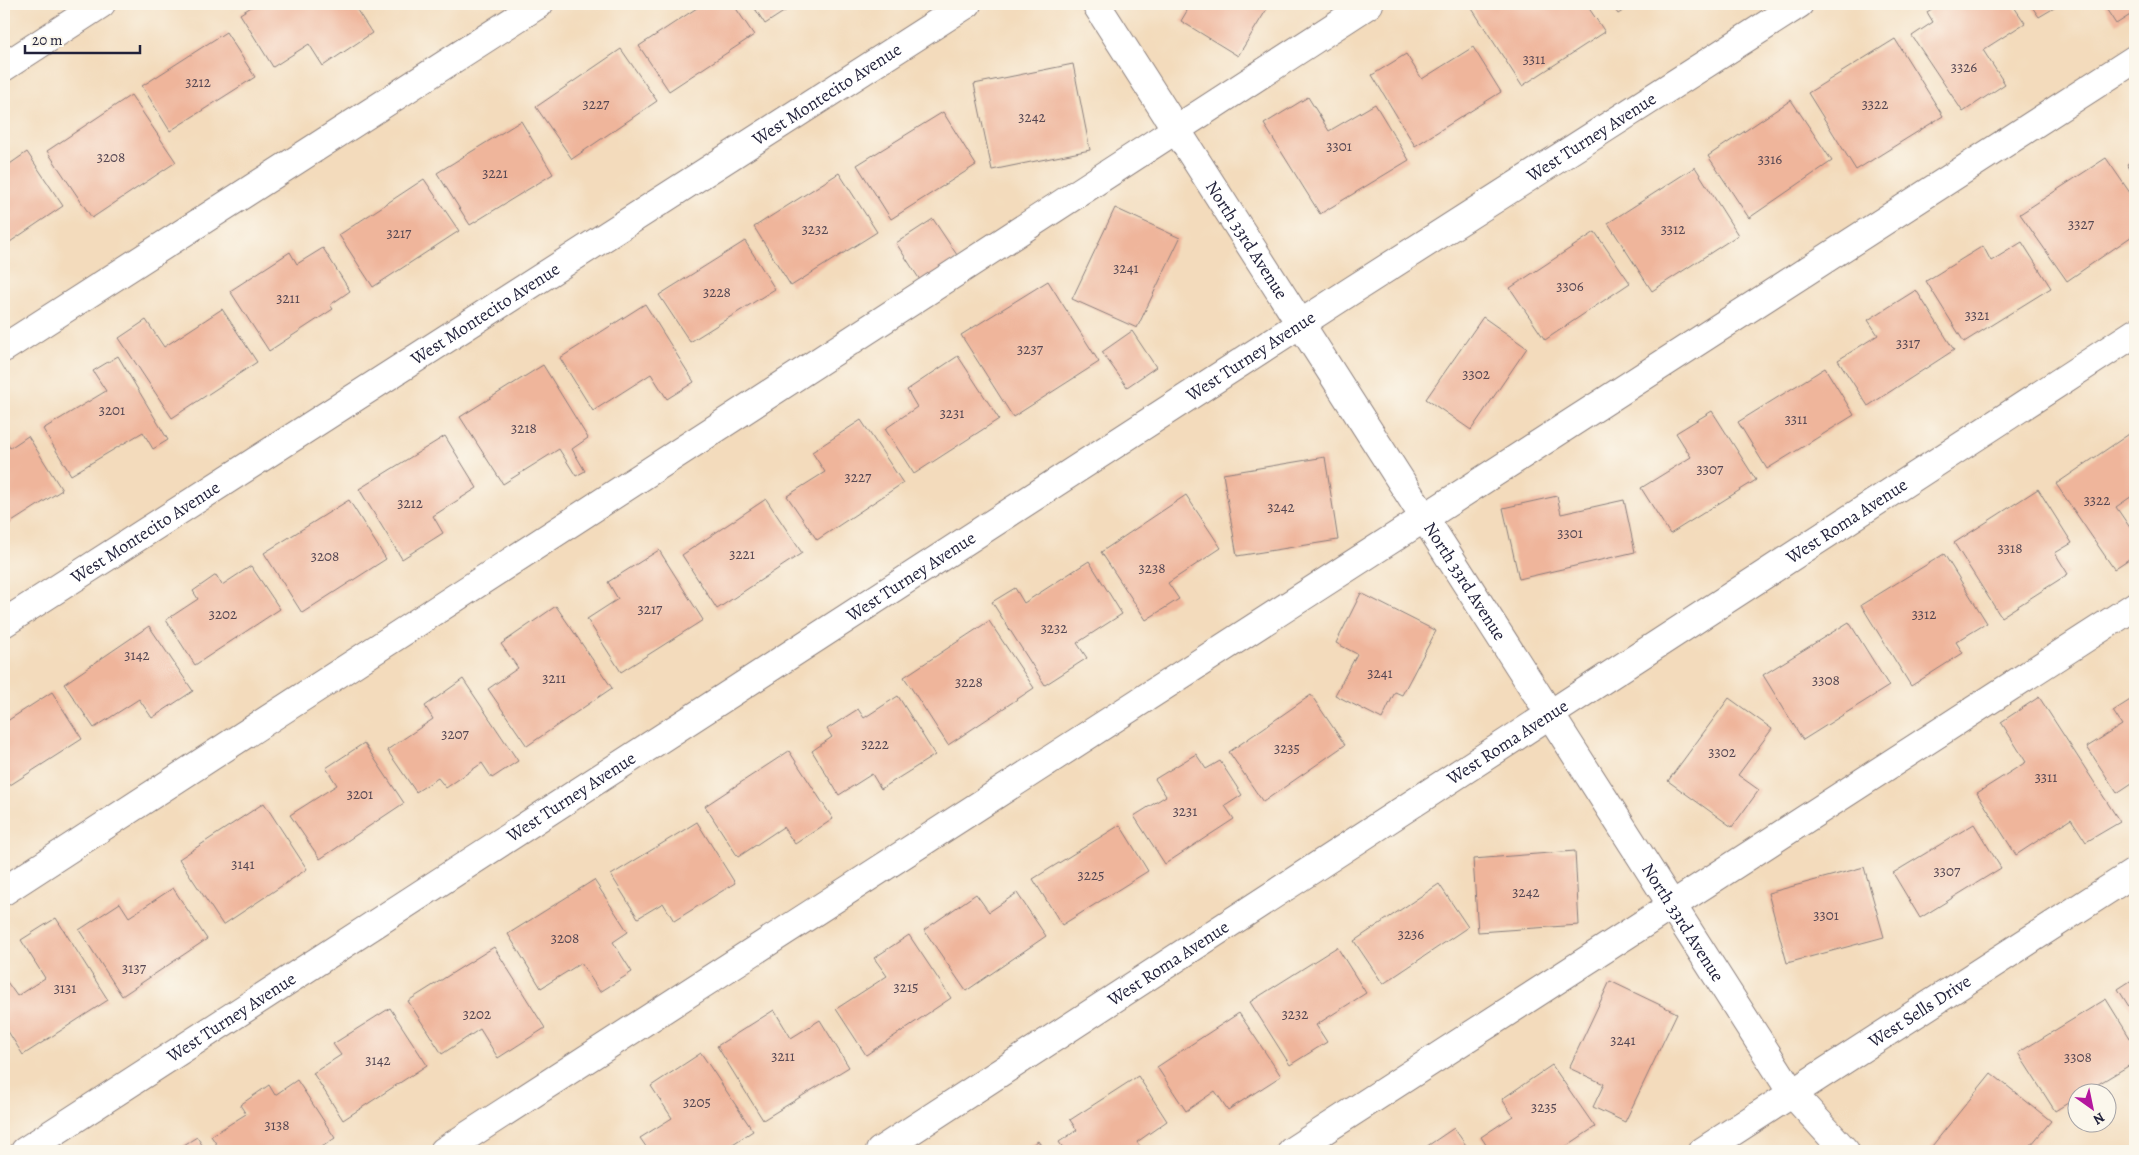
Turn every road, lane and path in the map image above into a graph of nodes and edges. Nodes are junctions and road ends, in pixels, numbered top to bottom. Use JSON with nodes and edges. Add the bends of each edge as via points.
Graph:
{"nodes":[{"id":1,"x":101,"y":4,"type":"edge"},
{"id":2,"x":539,"y":4,"type":"edge"},
{"id":3,"x":967,"y":4,"type":"edge"},
{"id":4,"x":1096,"y":4,"type":"edge"},
{"id":5,"x":1369,"y":4,"type":"edge"},
{"id":6,"x":1799,"y":4,"type":"edge"},
{"id":7,"x":2135,"y":60,"type":"edge"},
{"id":8,"x":4,"y":67,"type":"edge"},
{"id":9,"x":1175,"y":128,"type":"junction"},
{"id":10,"x":1300,"y":324,"type":"junction"},
{"id":11,"x":2135,"y":333,"type":"edge"},
{"id":12,"x":4,"y":348,"type":"edge"},
{"id":13,"x":1424,"y":517,"type":"junction"},
{"id":14,"x":2135,"y":606,"type":"edge"},
{"id":15,"x":4,"y":623,"type":"edge"},
{"id":16,"x":1550,"y":715,"type":"junction"},
{"id":17,"x":2135,"y":872,"type":"edge"},
{"id":18,"x":4,"y":890,"type":"edge"},
{"id":19,"x":1672,"y":906,"type":"junction"},
{"id":20,"x":1792,"y":1093,"type":"junction"},
{"id":21,"x":24,"y":1151,"type":"edge"},
{"id":22,"x":444,"y":1151,"type":"edge"},
{"id":23,"x":880,"y":1151,"type":"edge"},
{"id":24,"x":1292,"y":1151,"type":"edge"},
{"id":25,"x":1703,"y":1151,"type":"edge"},
{"id":26,"x":1845,"y":1151,"type":"edge"}],
"edges":[{"from":1,"to":8,"type":"street"},
{"from":2,"to":12,"type":"street"},
{"from":3,"to":15,"type":"street","name":"West Montecito Avenue"},
{"from":4,"to":9,"type":"street","name":"North 33rd Avenue"},
{"from":5,"to":9,"type":"street"},
{"from":6,"to":10,"type":"street","name":"West Turney Avenue"},
{"from":7,"to":13,"type":"street"},
{"from":9,"to":10,"type":"street","name":"North 33rd Avenue"},
{"from":9,"to":18,"type":"street"},
{"from":10,"to":13,"type":"street","name":"North 33rd Avenue"},
{"from":10,"to":21,"type":"street","name":"West Turney Avenue"},
{"from":11,"to":16,"type":"street","name":"West Roma Avenue"},
{"from":13,"to":16,"type":"street","name":"North 33rd Avenue"},
{"from":13,"to":22,"type":"street"},
{"from":14,"to":19,"type":"street"},
{"from":16,"to":19,"type":"street","name":"North 33rd Avenue"},
{"from":16,"to":23,"type":"street","name":"West Roma Avenue"},
{"from":17,"to":20,"type":"street","name":"West Sells Drive"},
{"from":19,"to":20,"type":"street","name":"North 33rd Avenue"},
{"from":19,"to":24,"type":"street"},
{"from":20,"to":25,"type":"street","name":"West Sells Drive"},
{"from":20,"to":26,"type":"street","name":"North 33rd Avenue"}]}
